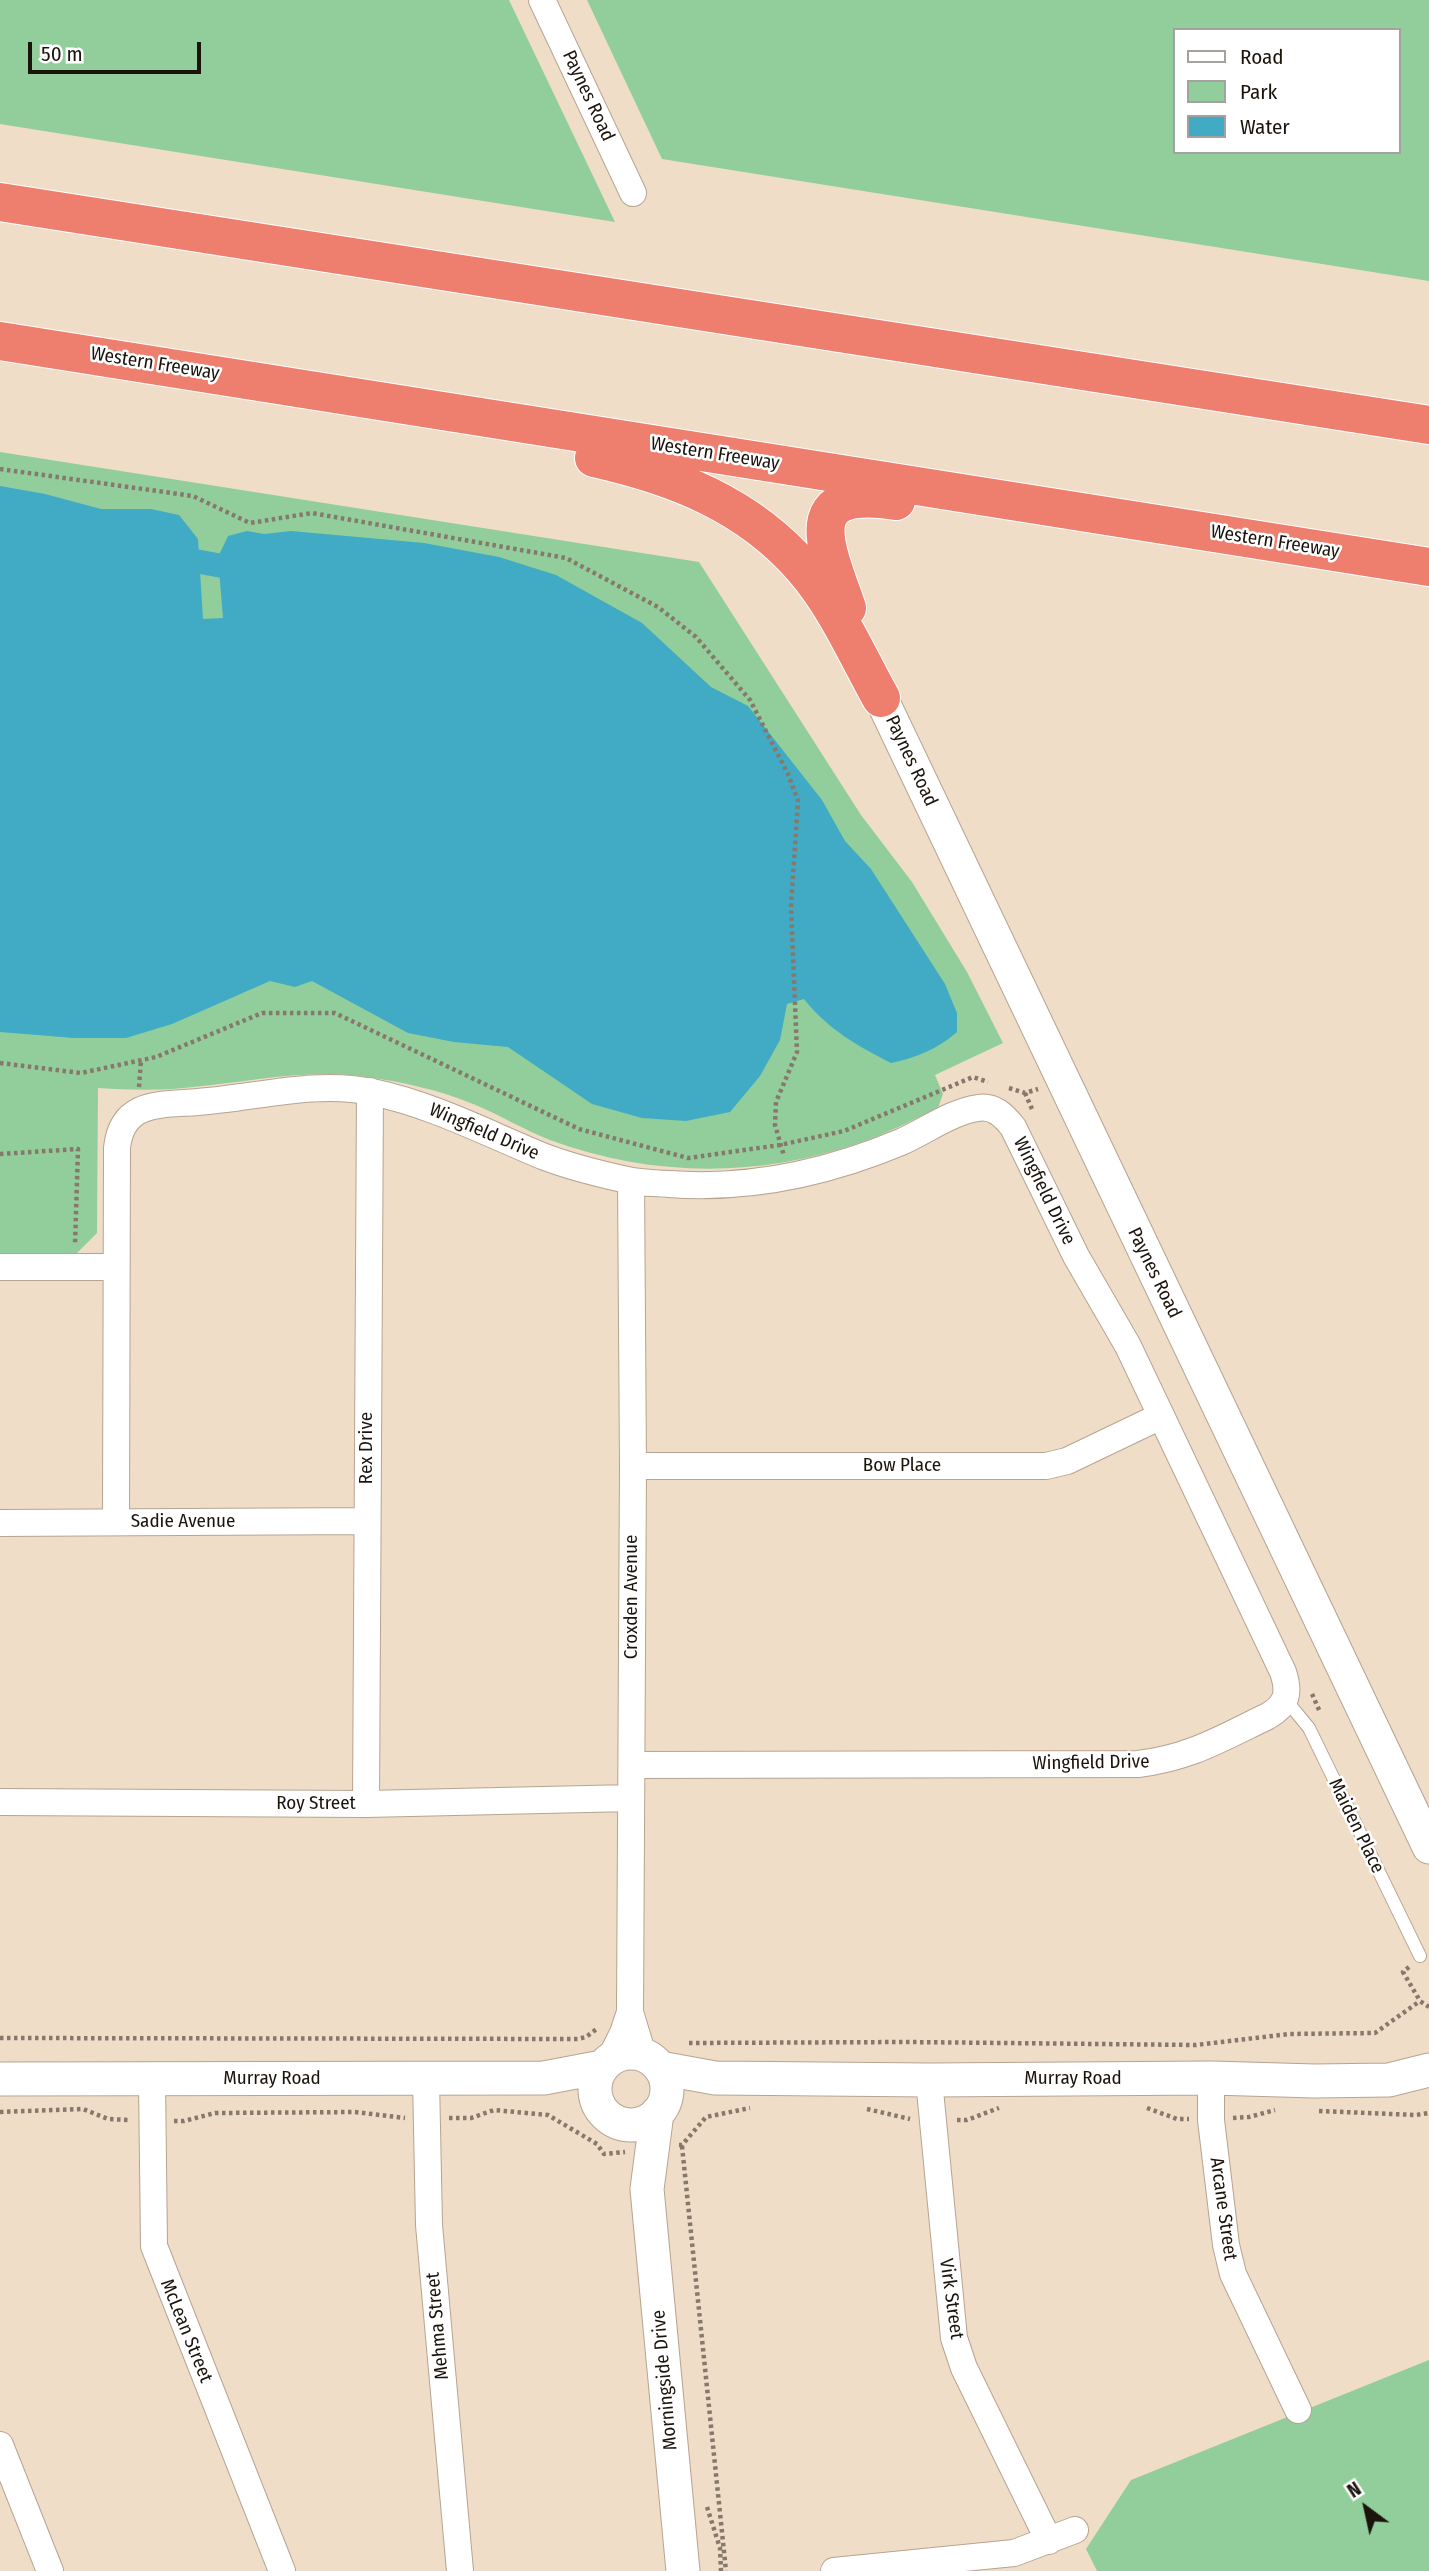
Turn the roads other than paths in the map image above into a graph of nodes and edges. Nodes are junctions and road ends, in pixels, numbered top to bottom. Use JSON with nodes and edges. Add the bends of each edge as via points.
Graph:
{"nodes":[{"id":1,"x":542,"y":0,"type":"edge"},
{"id":2,"x":633,"y":192,"type":"dead end"},
{"id":3,"x":0,"y":202,"type":"edge"},
{"id":4,"x":0,"y":341,"type":"edge"},
{"id":5,"x":186,"y":369,"type":"junction"},
{"id":6,"x":1429,"y":425,"type":"edge"},
{"id":7,"x":1322,"y":549,"type":"junction"},
{"id":8,"x":1429,"y":567,"type":"edge"},
{"id":9,"x":881,"y":698,"type":"junction"},
{"id":10,"x":370,"y":1091,"type":"junction"},
{"id":11,"x":631,"y":1181,"type":"junction"},
{"id":12,"x":0,"y":1267,"type":"edge"},
{"id":13,"x":116,"y":1267,"type":"junction"},
{"id":14,"x":1161,"y":1416,"type":"junction"},
{"id":15,"x":633,"y":1466,"type":"junction"},
{"id":16,"x":367,"y":1521,"type":"junction"},
{"id":17,"x":0,"y":1522,"type":"edge"},
{"id":18,"x":116,"y":1522,"type":"junction"},
{"id":19,"x":1286,"y":1700,"type":"junction"},
{"id":20,"x":632,"y":1765,"type":"junction"},
{"id":21,"x":631,"y":1798,"type":"junction"},
{"id":22,"x":0,"y":1802,"type":"edge"},
{"id":23,"x":366,"y":1804,"type":"junction"},
{"id":24,"x":1429,"y":1847,"type":"edge"},
{"id":25,"x":1420,"y":1956,"type":"road end"},
{"id":26,"x":627,"y":2019,"type":"junction"},
{"id":27,"x":652,"y":2061,"type":"junction"},
{"id":28,"x":606,"y":2063,"type":"junction"},
{"id":29,"x":1429,"y":2070,"type":"edge"},
{"id":30,"x":544,"y":2078,"type":"junction"},
{"id":31,"x":715,"y":2078,"type":"junction"},
{"id":32,"x":1211,"y":2078,"type":"junction"},
{"id":33,"x":0,"y":2079,"type":"edge"},
{"id":34,"x":152,"y":2079,"type":"junction"},
{"id":35,"x":426,"y":2080,"type":"junction"},
{"id":36,"x":929,"y":2080,"type":"junction"},
{"id":37,"x":661,"y":2107,"type":"junction"},
{"id":38,"x":606,"y":2112,"type":"junction"},
{"id":39,"x":655,"y":2148,"type":"junction"},
{"id":40,"x":1298,"y":2410,"type":"dead end"},
{"id":41,"x":0,"y":2445,"type":"edge"},
{"id":42,"x":1075,"y":2530,"type":"dead end"},
{"id":43,"x":1049,"y":2540,"type":"junction"},
{"id":44,"x":51,"y":2571,"type":"edge"},
{"id":45,"x":282,"y":2571,"type":"edge"},
{"id":46,"x":460,"y":2571,"type":"edge"},
{"id":47,"x":683,"y":2571,"type":"edge"},
{"id":48,"x":834,"y":2571,"type":"edge"}],
"edges":[{"from":1,"to":2,"type":"street","name":"Paynes Road"},
{"from":3,"to":6,"type":"highway"},
{"from":4,"to":5,"type":"highway","name":"Western Freeway"},
{"from":5,"to":7,"type":"highway","name":"Western Freeway"},
{"from":5,"to":9,"type":"highway","via":[[592,457],[685,484],[752,521],[804,569]]},
{"from":7,"to":8,"type":"highway","name":"Western Freeway"},
{"from":7,"to":9,"type":"highway","via":[[1032,523],[877,498],[846,501],[828,517],[825,544]]},
{"from":9,"to":24,"type":"street","name":"Paynes Road"},
{"from":10,"to":11,"type":"street","name":"Wingfield Drive","via":[[469,1122],[547,1158]]},
{"from":10,"to":13,"type":"street","name":"Wingfield Drive","via":[[317,1089],[152,1105],[136,1112],[118,1135]]},
{"from":10,"to":16,"type":"street","name":"Rex Drive"},
{"from":11,"to":14,"type":"street","name":"Wingfield Drive","via":[[692,1186],[791,1178],[904,1141],[967,1110],[992,1108],[1013,1127]]},
{"from":11,"to":15,"type":"street","name":"Croxden Avenue"},
{"from":12,"to":13,"type":"street"},
{"from":13,"to":18,"type":"street","name":"Wingfield Drive"},
{"from":14,"to":15,"type":"street","name":"Bow Place","via":[[1067,1461],[1046,1466]]},
{"from":14,"to":19,"type":"street","name":"Wingfield Drive","via":[[1283,1672]]},
{"from":15,"to":20,"type":"street","name":"Croxden Avenue"},
{"from":16,"to":18,"type":"street","name":"Sadie Avenue"},
{"from":16,"to":23,"type":"street","name":"Rex Drive"},
{"from":17,"to":18,"type":"street","name":"Sadie Avenue"},
{"from":19,"to":20,"type":"street","name":"Wingfield Drive","via":[[1268,1716],[1191,1754],[1138,1764]]},
{"from":19,"to":25,"type":"lane","name":"Maiden Place","via":[[1309,1728]]},
{"from":20,"to":21,"type":"street","name":"Croxden Avenue"},
{"from":21,"to":23,"type":"street","name":"Roy Street"},
{"from":21,"to":26,"type":"street","name":"Croxden Avenue"},
{"from":22,"to":23,"type":"street","name":"Roy Street"},
{"from":26,"to":27,"type":"street","name":"Croxden Avenue"},
{"from":26,"to":28,"type":"street","name":"Croxden Avenue"},
{"from":27,"to":28,"type":"street","via":[[620,2054]]},
{"from":27,"to":31,"type":"street","name":"Murray Road"},
{"from":27,"to":37,"type":"street","via":[[665,2078]]},
{"from":28,"to":30,"type":"street","name":"Murray Road"},
{"from":28,"to":38,"type":"street","via":[[595,2088]]},
{"from":29,"to":32,"type":"street","name":"Murray Road","via":[[1389,2080]]},
{"from":30,"to":35,"type":"street","name":"Murray Road"},
{"from":30,"to":38,"type":"street","name":"Murray Road"},
{"from":31,"to":36,"type":"street","name":"Murray Road"},
{"from":31,"to":37,"type":"street","name":"Murray Road"},
{"from":32,"to":36,"type":"street","name":"Murray Road"},
{"from":32,"to":40,"type":"street","name":"Arcane Street","via":[[1211,2120],[1233,2274]]},
{"from":33,"to":34,"type":"street","name":"Murray Road"},
{"from":34,"to":35,"type":"street","name":"Murray Road"},
{"from":34,"to":45,"type":"street","name":"McLean Street","via":[[154,2246]]},
{"from":35,"to":46,"type":"street","name":"Mehma Street","via":[[429,2225]]},
{"from":36,"to":43,"type":"street","name":"Virk Street","via":[[954,2338],[964,2368]]},
{"from":37,"to":38,"type":"street","via":[[641,2123],[630,2125]]},
{"from":37,"to":39,"type":"street","name":"Morningside Drive"},
{"from":38,"to":39,"type":"street","name":"Morningside Drive"},
{"from":39,"to":47,"type":"street","name":"Morningside Drive","via":[[647,2189]]},
{"from":41,"to":44,"type":"street"},
{"from":42,"to":43,"type":"street"},
{"from":43,"to":48,"type":"street","via":[[1014,2553]]}]}
